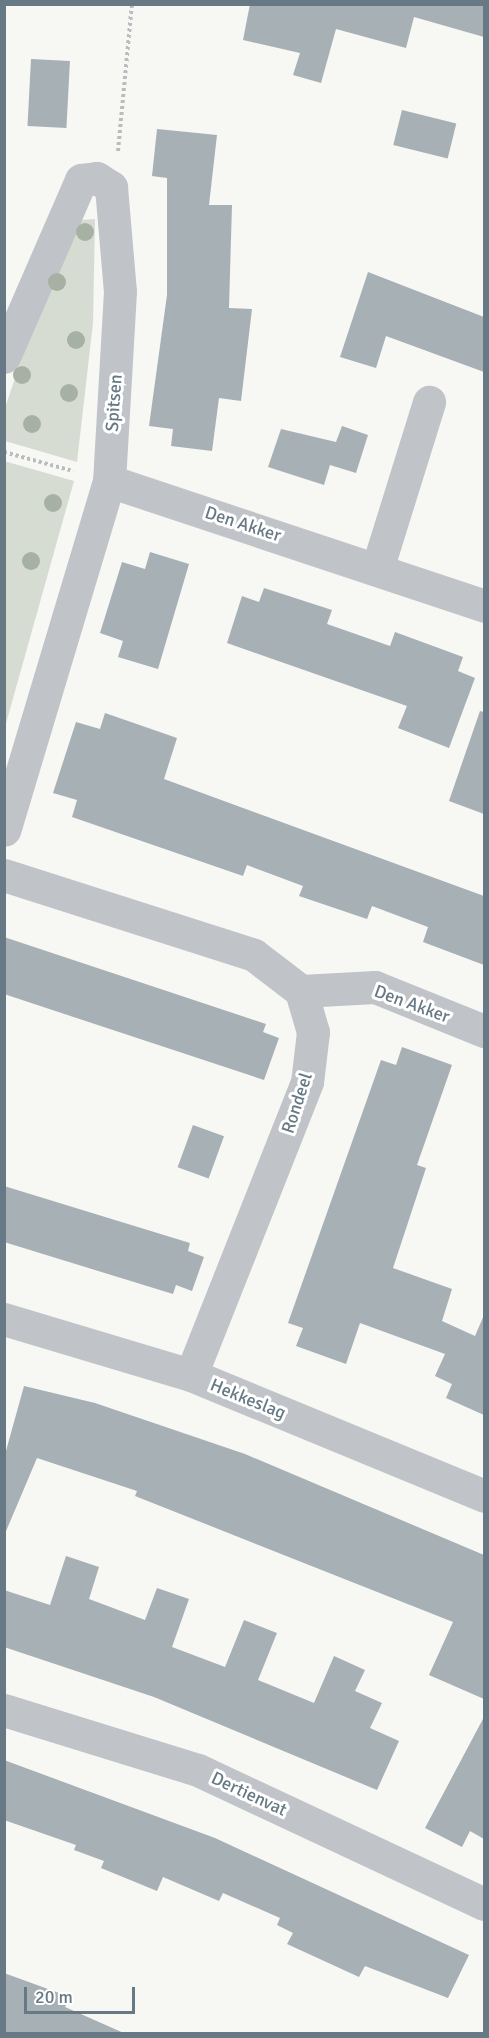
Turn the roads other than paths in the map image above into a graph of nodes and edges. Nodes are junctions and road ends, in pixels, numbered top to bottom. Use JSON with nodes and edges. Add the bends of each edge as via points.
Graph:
{"nodes":[{"id":1,"x":4,"y":357,"type":"edge"},
{"id":2,"x":429,"y":402,"type":"dead end"},
{"id":3,"x":109,"y":481,"type":"junction"},
{"id":4,"x":378,"y":566,"type":"junction"},
{"id":5,"x":484,"y":606,"type":"edge"},
{"id":6,"x":4,"y":830,"type":"edge"},
{"id":7,"x":4,"y":875,"type":"edge"},
{"id":8,"x":301,"y":992,"type":"junction"},
{"id":9,"x":484,"y":1031,"type":"edge"},
{"id":10,"x":4,"y":1319,"type":"edge"},
{"id":11,"x":191,"y":1375,"type":"junction"},
{"id":12,"x":484,"y":1496,"type":"edge"},
{"id":13,"x":4,"y":1710,"type":"edge"},
{"id":14,"x":484,"y":1904,"type":"edge"}],
"edges":[{"from":1,"to":3,"type":"street","name":"Spitsen","via":[[81,180],[97,178],[111,187],[120,291]]},
{"from":2,"to":4,"type":"street"},
{"from":3,"to":4,"type":"street","name":"Den Akker"},
{"from":3,"to":6,"type":"street","name":"Spitsen"},
{"from":4,"to":5,"type":"street","name":"Den Akker"},
{"from":7,"to":8,"type":"street","via":[[254,955]]},
{"from":8,"to":9,"type":"street","name":"Den Akker","via":[[375,987]]},
{"from":8,"to":11,"type":"street","name":"Rondeel","via":[[313,1032],[307,1082]]},
{"from":10,"to":11,"type":"street","name":"Hekkeslag"},
{"from":11,"to":12,"type":"street","name":"Hekkeslag"},
{"from":13,"to":14,"type":"street","name":"Dertienvat","via":[[198,1770]]}]}
